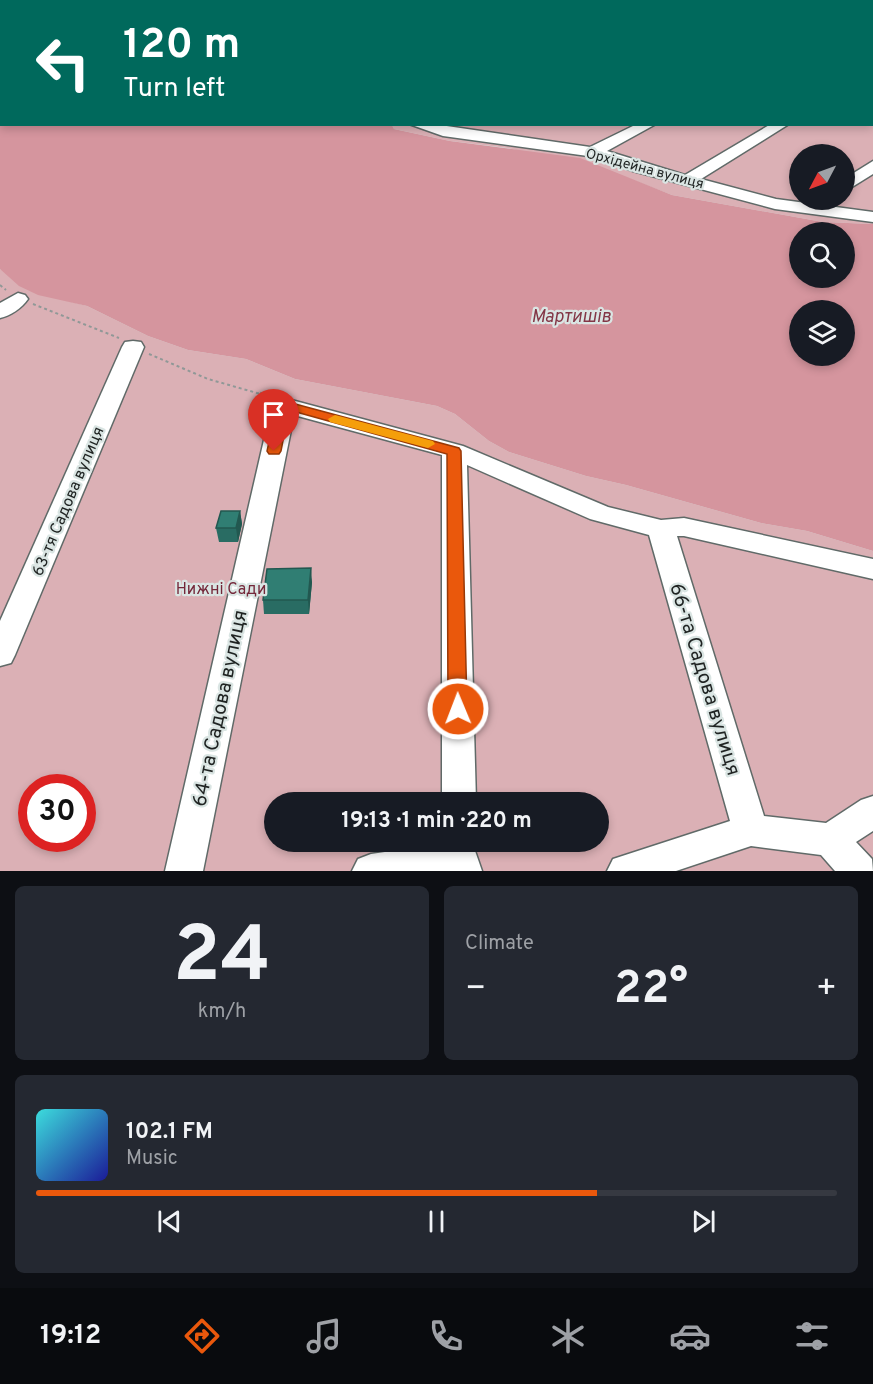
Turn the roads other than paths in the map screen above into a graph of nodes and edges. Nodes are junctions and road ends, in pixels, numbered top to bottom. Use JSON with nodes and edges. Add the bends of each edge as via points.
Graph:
{"nodes":[{"id":1,"x":423,"y":126,"type":"edge"},
{"id":2,"x":645,"y":126,"type":"edge"},
{"id":3,"x":779,"y":126,"type":"edge"},
{"id":4,"x":593,"y":152,"type":"junction"},
{"id":5,"x":873,"y":166,"type":"edge"},
{"id":6,"x":688,"y":180,"type":"junction"},
{"id":7,"x":855,"y":180,"type":"edge"},
{"id":8,"x":812,"y":211,"type":"joint"},
{"id":9,"x":873,"y":217,"type":"edge"},
{"id":10,"x":18,"y":299,"type":"dead end"},
{"id":11,"x":0,"y":312,"type":"edge"},
{"id":12,"x":133,"y":347,"type":"dead end"},
{"id":13,"x":454,"y":451,"type":"junction"},
{"id":14,"x":661,"y":528,"type":"junction"},
{"id":15,"x":873,"y":569,"type":"edge"},
{"id":16,"x":0,"y":655,"type":"edge"},
{"id":17,"x":459,"y":792,"type":"edge"},
{"id":18,"x":873,"y":811,"type":"edge"},
{"id":19,"x":751,"y":830,"type":"junction"},
{"id":20,"x":831,"y":840,"type":"junction"},
{"id":21,"x":461,"y":856,"type":"edge"},
{"id":22,"x":184,"y":871,"type":"edge"},
{"id":23,"x":371,"y":871,"type":"edge"},
{"id":24,"x":626,"y":871,"type":"edge"},
{"id":25,"x":859,"y":871,"type":"edge"}],
"edges":[{"from":1,"to":4,"type":"street","name":"Орхідейна вулиця"},
{"from":2,"to":4,"type":"street"},
{"from":3,"to":6,"type":"street"},
{"from":4,"to":6,"type":"street","name":"Орхідейна вулиця"},
{"from":5,"to":7,"type":"street"},
{"from":6,"to":8,"type":"street","name":"Орхідейна вулиця"},
{"from":8,"to":9,"type":"street","name":"Орхідейна вулиця"},
{"from":10,"to":11,"type":"street"},
{"from":12,"to":16,"type":"street","name":"63-тя Садова вулиця"},
{"from":13,"to":14,"type":"street","via":[[599,513]]},
{"from":13,"to":17,"type":"street"},
{"from":13,"to":22,"type":"street","name":"64-та Садова вулиця","via":[[284,405]]},
{"from":14,"to":15,"type":"street","via":[[684,527]]},
{"from":14,"to":19,"type":"street","name":"66-та Садова вулиця"},
{"from":18,"to":20,"type":"street"},
{"from":19,"to":20,"type":"street"},
{"from":19,"to":24,"type":"street"},
{"from":20,"to":25,"type":"street"},
{"from":21,"to":23,"type":"street"}]}
